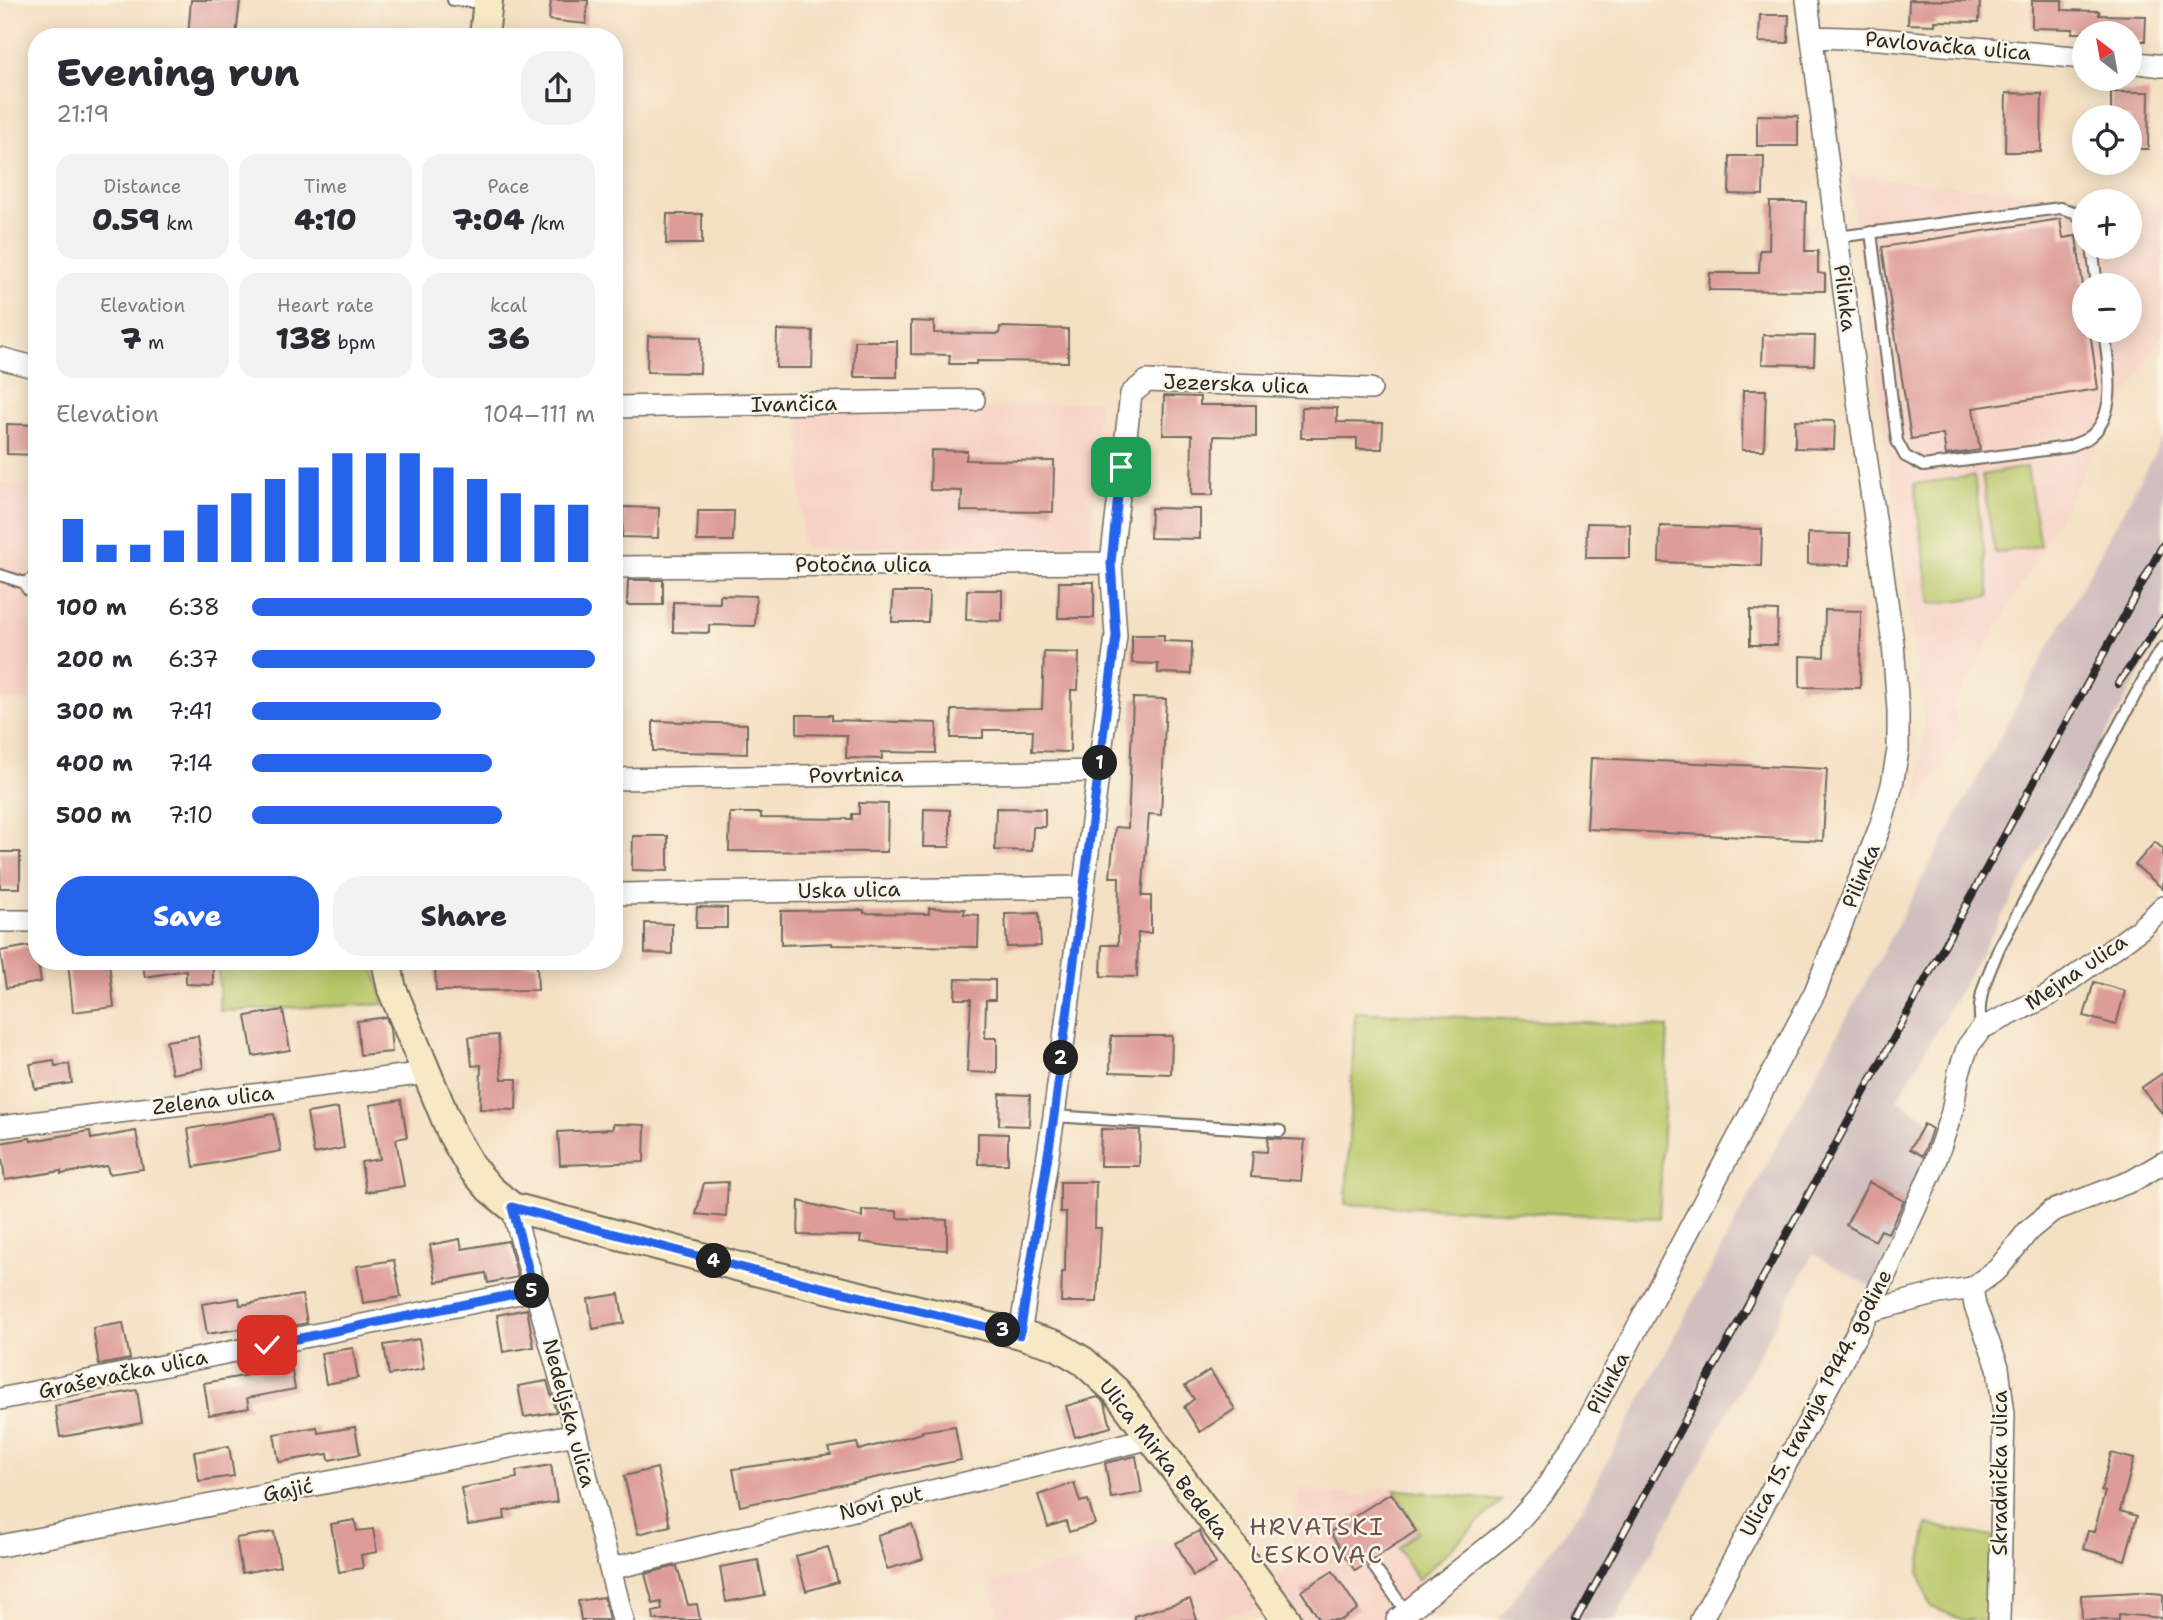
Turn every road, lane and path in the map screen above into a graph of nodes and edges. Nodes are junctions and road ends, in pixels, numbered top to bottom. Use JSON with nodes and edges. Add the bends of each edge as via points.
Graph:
{"nodes":[{"id":1,"x":453,"y":0,"type":"edge"},
{"id":2,"x":1807,"y":0,"type":"edge"},
{"id":3,"x":488,"y":2,"type":"edge"},
{"id":4,"x":485,"y":28,"type":"edge"},
{"id":5,"x":1812,"y":37,"type":"junction"},
{"id":6,"x":2072,"y":57,"type":"edge"},
{"id":7,"x":2142,"y":63,"type":"edge"},
{"id":8,"x":2163,"y":66,"type":"edge"},
{"id":9,"x":2072,"y":211,"type":"edge"},
{"id":10,"x":1871,"y":232,"type":"junction"},
{"id":11,"x":1837,"y":237,"type":"junction"},
{"id":12,"x":2105,"y":343,"type":"edge"},
{"id":13,"x":0,"y":358,"type":"edge"},
{"id":14,"x":28,"y":366,"type":"edge"},
{"id":15,"x":1371,"y":389,"type":"dead end"},
{"id":16,"x":974,"y":400,"type":"dead end"},
{"id":17,"x":623,"y":407,"type":"edge"},
{"id":18,"x":1111,"y":563,"type":"junction"},
{"id":19,"x":623,"y":567,"type":"edge"},
{"id":20,"x":0,"y":575,"type":"edge"},
{"id":21,"x":28,"y":583,"type":"edge"},
{"id":22,"x":2163,"y":648,"type":"edge"},
{"id":23,"x":1098,"y":771,"type":"junction"},
{"id":24,"x":623,"y":779,"type":"edge"},
{"id":25,"x":1084,"y":887,"type":"junction"},
{"id":26,"x":623,"y":894,"type":"edge"},
{"id":27,"x":2163,"y":906,"type":"edge"},
{"id":28,"x":0,"y":921,"type":"edge"},
{"id":29,"x":28,"y":921,"type":"edge"},
{"id":30,"x":388,"y":970,"type":"edge"},
{"id":31,"x":1982,"y":1028,"type":"junction"},
{"id":32,"x":427,"y":1073,"type":"junction"},
{"id":33,"x":1054,"y":1116,"type":"junction"},
{"id":34,"x":0,"y":1127,"type":"edge"},
{"id":35,"x":1280,"y":1131,"type":"dead end"},
{"id":36,"x":2163,"y":1163,"type":"edge"},
{"id":37,"x":512,"y":1207,"type":"junction"},
{"id":38,"x":1972,"y":1288,"type":"junction"},
{"id":39,"x":534,"y":1290,"type":"junction"},
{"id":40,"x":1869,"y":1311,"type":"junction"},
{"id":41,"x":1020,"y":1335,"type":"junction"},
{"id":42,"x":0,"y":1399,"type":"edge"},
{"id":43,"x":576,"y":1434,"type":"junction"},
{"id":44,"x":1153,"y":1439,"type":"junction"},
{"id":45,"x":0,"y":1546,"type":"edge"},
{"id":46,"x":1374,"y":1567,"type":"dead end"},
{"id":47,"x":610,"y":1569,"type":"junction"},
{"id":48,"x":1402,"y":1616,"type":"edge"},
{"id":49,"x":623,"y":1620,"type":"edge"},
{"id":50,"x":1287,"y":1620,"type":"edge"},
{"id":51,"x":1701,"y":1620,"type":"edge"},
{"id":52,"x":1999,"y":1620,"type":"edge"}],
"edges":[{"from":1,"to":3,"type":"lane"},
{"from":2,"to":5,"type":"street","name":"Pilinka"},
{"from":3,"to":4,"type":"main road"},
{"from":5,"to":6,"type":"street","name":"Pavlovačka ulica"},
{"from":5,"to":11,"type":"street","name":"Pilinka"},
{"from":7,"to":8,"type":"street"},
{"from":9,"to":10,"type":"lane","via":[[2060,208]]},
{"from":10,"to":11,"type":"lane"},
{"from":10,"to":12,"type":"lane","via":[[1897,441],[1905,457],[1923,466],[2068,447],[2089,438],[2100,425],[2111,395]]},
{"from":11,"to":48,"type":"street","name":"Pilinka","via":[[1893,643],[1898,710],[1898,750],[1880,827],[1815,992],[1583,1430],[1542,1494],[1511,1528]]},
{"from":13,"to":14,"type":"street"},
{"from":15,"to":18,"type":"street","name":"Jezerska ulica","via":[[1147,381],[1130,394]]},
{"from":16,"to":17,"type":"street","name":"Ivančica"},
{"from":18,"to":19,"type":"street","name":"Potočna ulica"},
{"from":18,"to":23,"type":"street","name":"Jezerska ulica","via":[[1116,636]]},
{"from":20,"to":21,"type":"lane"},
{"from":22,"to":31,"type":"lane","via":[[1999,948],[1980,995]]},
{"from":23,"to":24,"type":"street","name":"Povrtnica"},
{"from":23,"to":25,"type":"street","name":"Jezerska ulica"},
{"from":25,"to":26,"type":"street","name":"Uska ulica"},
{"from":25,"to":33,"type":"street","name":"Jezerska ulica"},
{"from":27,"to":31,"type":"street","name":"Mejna ulica","via":[[2140,929],[2048,996]]},
{"from":28,"to":29,"type":"street"},
{"from":30,"to":32,"type":"main road","name":"Ulica Mirka Bedeka"},
{"from":31,"to":40,"type":"street","name":"Ulica 15. travnja 1944. godine","via":[[1968,1046],[1932,1171]]},
{"from":32,"to":34,"type":"street","name":"Zelena ulica"},
{"from":32,"to":37,"type":"main road","name":"Ulica Mirka Bedeka","via":[[471,1167]]},
{"from":33,"to":35,"type":"lane"},
{"from":33,"to":41,"type":"street","name":"Jezerska ulica"},
{"from":36,"to":38,"type":"street","via":[[2132,1181],[2052,1211],[2028,1231],[1998,1269]]},
{"from":37,"to":39,"type":"street","name":"Nedeljska ulica"},
{"from":37,"to":41,"type":"main road","name":"Ulica Mirka Bedeka"},
{"from":38,"to":40,"type":"street"},
{"from":38,"to":52,"type":"street","name":"Skradnička ulica","via":[[1998,1367],[2004,1415]]},
{"from":39,"to":42,"type":"street","name":"Graševačka ulica"},
{"from":39,"to":43,"type":"street","name":"Nedeljska ulica"},
{"from":40,"to":51,"type":"street","name":"Ulica 15. travnja 1944. godine"},
{"from":41,"to":44,"type":"main road","name":"Ulica Mirka Bedeka","via":[[1056,1345],[1083,1361],[1117,1392]]},
{"from":43,"to":45,"type":"street","name":"Gajić"},
{"from":43,"to":47,"type":"street","name":"Nedeljska ulica"},
{"from":44,"to":47,"type":"street","name":"Novi put"},
{"from":44,"to":50,"type":"main road","name":"Ulica Mirka Bedeka"},
{"from":46,"to":48,"type":"lane"},
{"from":47,"to":49,"type":"street","name":"Nedeljska ulica"}]}
